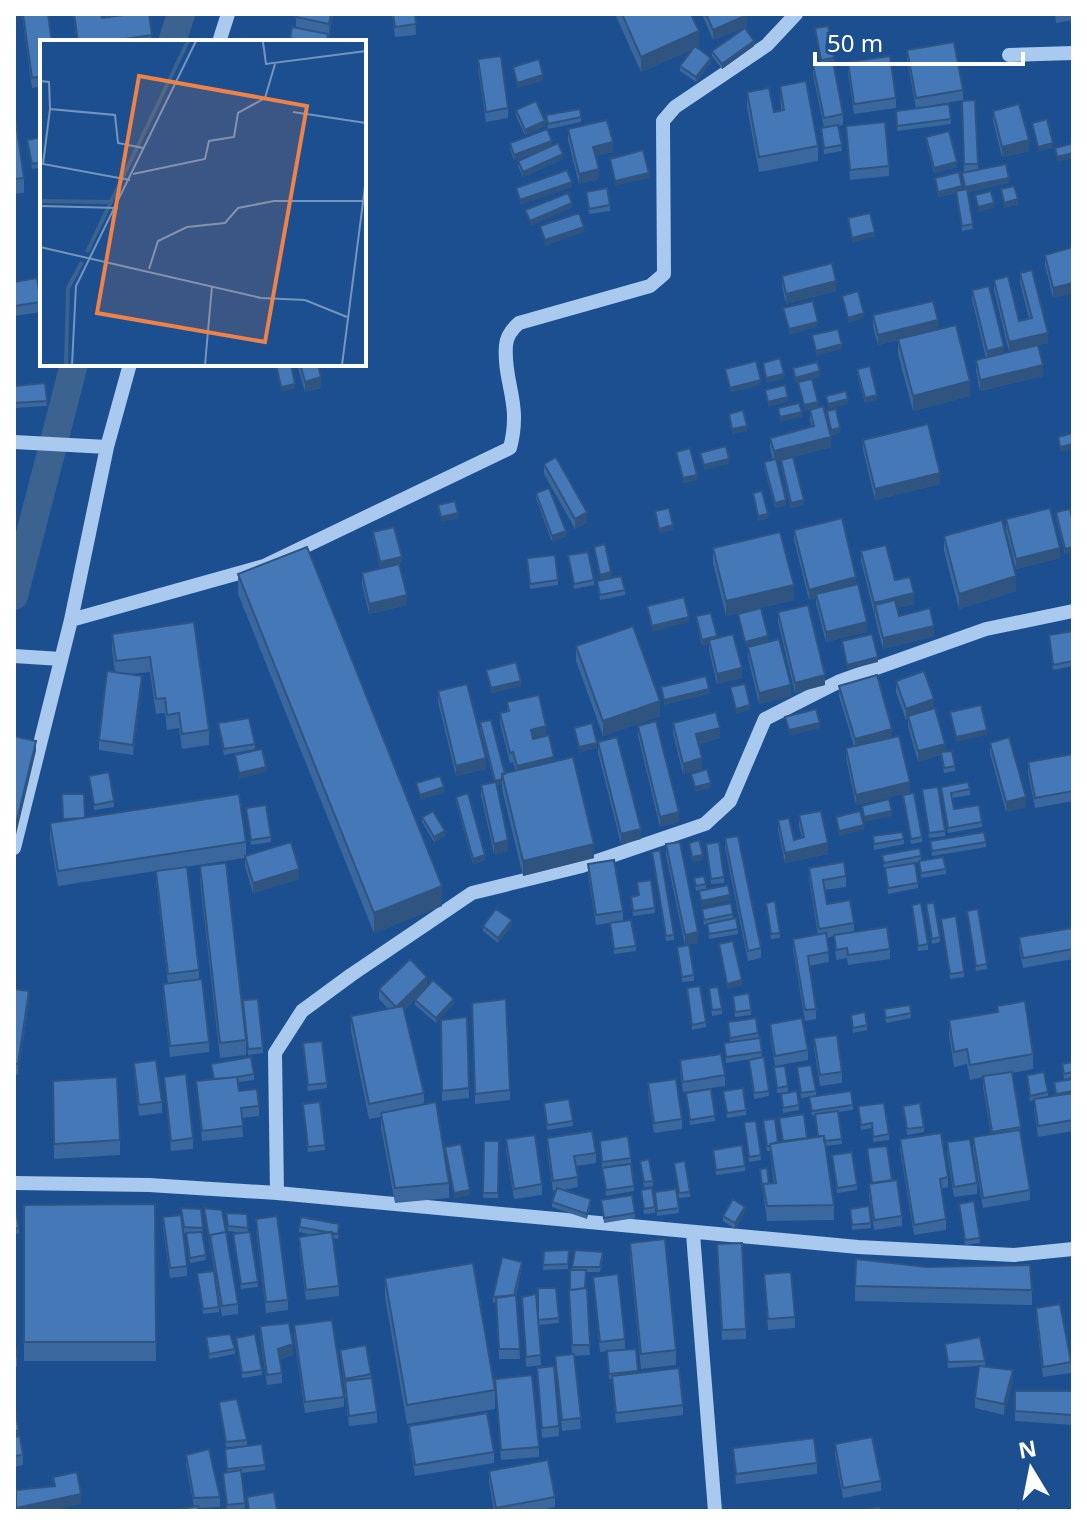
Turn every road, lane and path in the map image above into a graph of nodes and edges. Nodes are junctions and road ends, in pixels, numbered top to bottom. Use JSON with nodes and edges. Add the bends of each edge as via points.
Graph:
{"nodes":[{"id":1,"x":228,"y":14,"type":"edge"},
{"id":2,"x":796,"y":14,"type":"edge"},
{"id":3,"x":220,"y":40,"type":"edge"},
{"id":4,"x":1073,"y":53,"type":"edge"},
{"id":5,"x":1009,"y":55,"type":"dead end"},
{"id":6,"x":129,"y":366,"type":"edge"},
{"id":7,"x":14,"y":442,"type":"edge"},
{"id":8,"x":107,"y":447,"type":"junction"},
{"id":9,"x":1073,"y":611,"type":"edge"},
{"id":10,"x":71,"y":620,"type":"junction"},
{"id":11,"x":14,"y":656,"type":"edge"},
{"id":12,"x":61,"y":659,"type":"junction"},
{"id":13,"x":14,"y":846,"type":"edge"},
{"id":14,"x":14,"y":1183,"type":"edge"},
{"id":15,"x":277,"y":1193,"type":"junction"},
{"id":16,"x":693,"y":1234,"type":"junction"},
{"id":17,"x":1073,"y":1249,"type":"edge"},
{"id":18,"x":715,"y":1511,"type":"edge"}],
"edges":[{"from":1,"to":3,"type":"street"},
{"from":2,"to":10,"type":"street","via":[[767,45],[675,107],[663,121],[664,274],[630,294],[519,323],[510,331],[506,345],[515,427],[510,448],[264,566]]},
{"from":4,"to":5,"type":"street"},
{"from":6,"to":8,"type":"street"},
{"from":7,"to":8,"type":"street"},
{"from":8,"to":10,"type":"street"},
{"from":9,"to":15,"type":"street","via":[[986,629],[827,687],[765,719],[730,801],[705,824],[582,866],[472,893],[302,1011],[275,1053]]},
{"from":10,"to":12,"type":"street"},
{"from":11,"to":12,"type":"street"},
{"from":12,"to":13,"type":"street"},
{"from":14,"to":15,"type":"street"},
{"from":15,"to":16,"type":"street"},
{"from":16,"to":17,"type":"street","via":[[1014,1255]]},
{"from":16,"to":18,"type":"street"}]}
